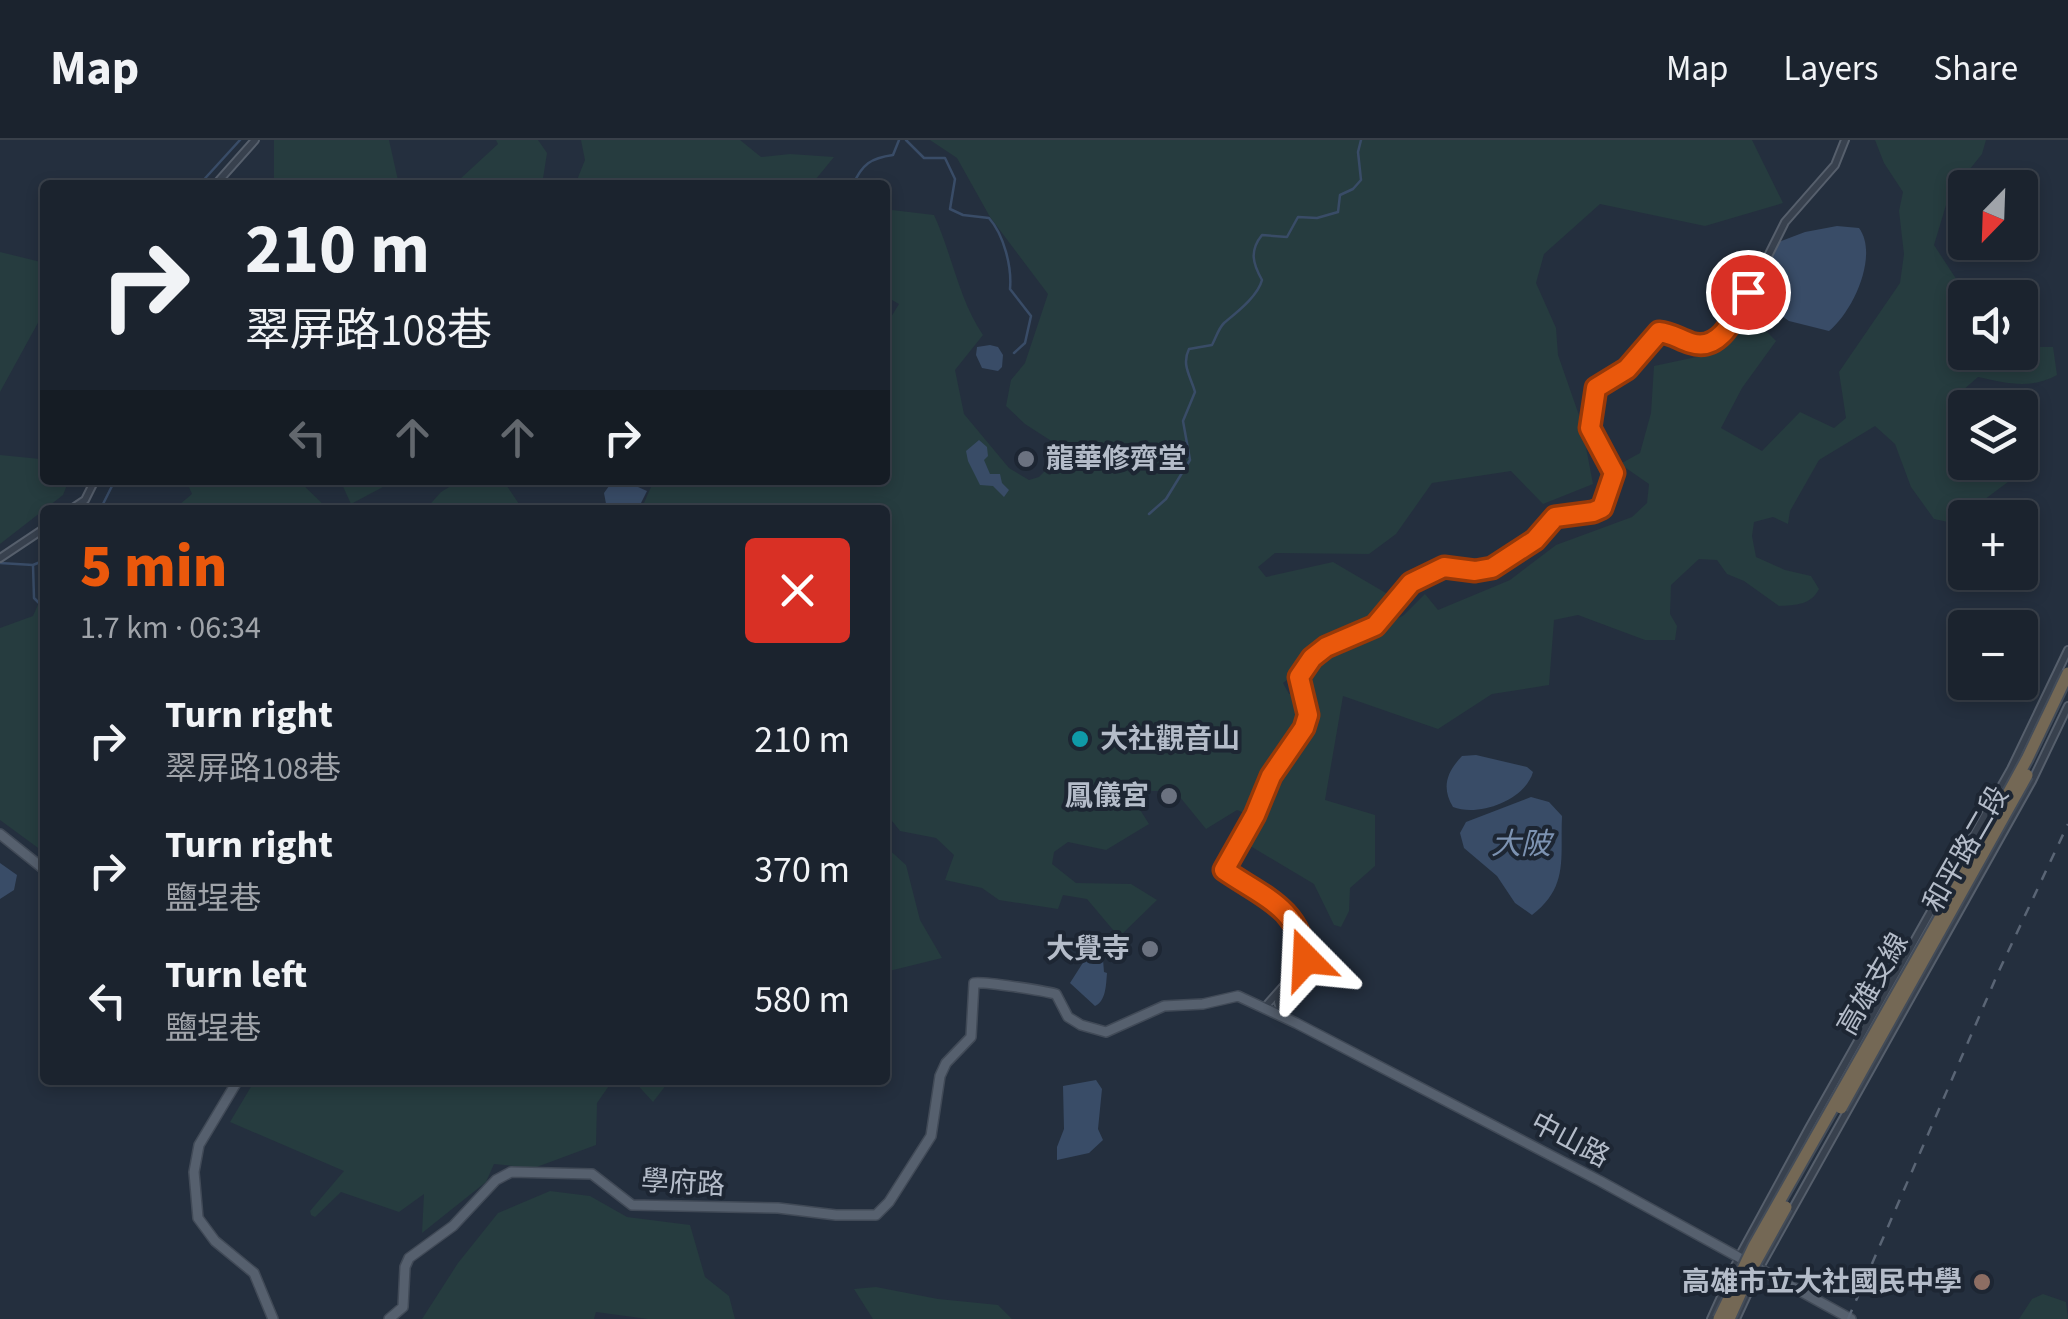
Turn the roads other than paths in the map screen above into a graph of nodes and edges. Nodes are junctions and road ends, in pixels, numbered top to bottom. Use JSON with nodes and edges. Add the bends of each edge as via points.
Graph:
{"nodes":[{"id":1,"x":255,"y":140,"type":"edge"},
{"id":2,"x":1846,"y":140,"type":"edge"},
{"id":3,"x":219,"y":180,"type":"edge"},
{"id":4,"x":92,"y":485,"type":"edge"},
{"id":5,"x":78,"y":505,"type":"edge"},
{"id":6,"x":40,"y":531,"type":"edge"},
{"id":7,"x":0,"y":558,"type":"edge"},
{"id":8,"x":2068,"y":650,"type":"edge"},
{"id":9,"x":2068,"y":672,"type":"edge"},
{"id":10,"x":2068,"y":691,"type":"edge"},
{"id":11,"x":2068,"y":706,"type":"edge"},
{"id":12,"x":0,"y":834,"type":"edge"},
{"id":13,"x":40,"y":866,"type":"edge"},
{"id":14,"x":1280,"y":989,"type":"junction"},
{"id":15,"x":1264,"y":1008,"type":"junction"},
{"id":16,"x":1282,"y":1016,"type":"junction"},
{"id":17,"x":235,"y":1085,"type":"edge"},
{"id":18,"x":884,"y":1208,"type":"joint"},
{"id":19,"x":1764,"y":1212,"type":"junction"},
{"id":20,"x":1740,"y":1256,"type":"junction"},
{"id":21,"x":1755,"y":1264,"type":"junction"},
{"id":22,"x":273,"y":1319,"type":"edge"},
{"id":23,"x":388,"y":1319,"type":"edge"},
{"id":24,"x":1710,"y":1319,"type":"edge"},
{"id":25,"x":1719,"y":1319,"type":"edge"},
{"id":26,"x":1734,"y":1319,"type":"edge"},
{"id":27,"x":1851,"y":1319,"type":"edge"}],
"edges":[{"from":1,"to":3,"type":"street"},
{"from":2,"to":14,"type":"street","via":[[1835,165],[1785,222],[1719,338],[1701,345],[1659,332],[1627,369],[1596,388],[1590,428],[1614,473],[1602,508],[1555,517],[1535,540],[1492,568],[1444,567],[1411,583],[1375,626],[1326,647],[1302,668],[1304,728],[1271,776],[1224,870],[1290,914],[1302,935],[1305,962]]},
{"from":4,"to":5,"type":"street"},
{"from":6,"to":7,"type":"street"},
{"from":8,"to":19,"type":"street","name":"和平路二段","via":[[2011,770]]},
{"from":9,"to":25,"type":"highway","name":"高雄支線","bridge":true,"via":[[2027,759]]},
{"from":10,"to":26,"type":"highway","name":"高雄支線","bridge":true,"via":[[2011,806],[1768,1238]]},
{"from":11,"to":21,"type":"street","name":"和平路二段"},
{"from":12,"to":13,"type":"main road"},
{"from":14,"to":15,"type":"street"},
{"from":14,"to":16,"type":"street"},
{"from":15,"to":16,"type":"main road","name":"中山路"},
{"from":15,"to":18,"type":"main road","name":"中山路","via":[[1235,996],[1169,1005],[1106,1032],[1068,1017],[1056,994],[974,983],[971,1037],[943,1068],[931,1136]]},
{"from":16,"to":20,"type":"main road","name":"中山路"},
{"from":17,"to":22,"type":"main road","via":[[199,1145],[198,1218],[214,1242],[254,1273]]},
{"from":18,"to":23,"type":"main road","name":"學府路","via":[[862,1216],[639,1206],[624,1202],[592,1174],[511,1172],[409,1258],[403,1306]]},
{"from":19,"to":20,"type":"street","name":"和平路二段"},
{"from":19,"to":21,"type":"street"},
{"from":20,"to":21,"type":"main road","name":"中山路"},
{"from":20,"to":24,"type":"street","name":"和平路二段"},
{"from":21,"to":26,"type":"street"},
{"from":21,"to":27,"type":"main road","name":"中山路"}]}
